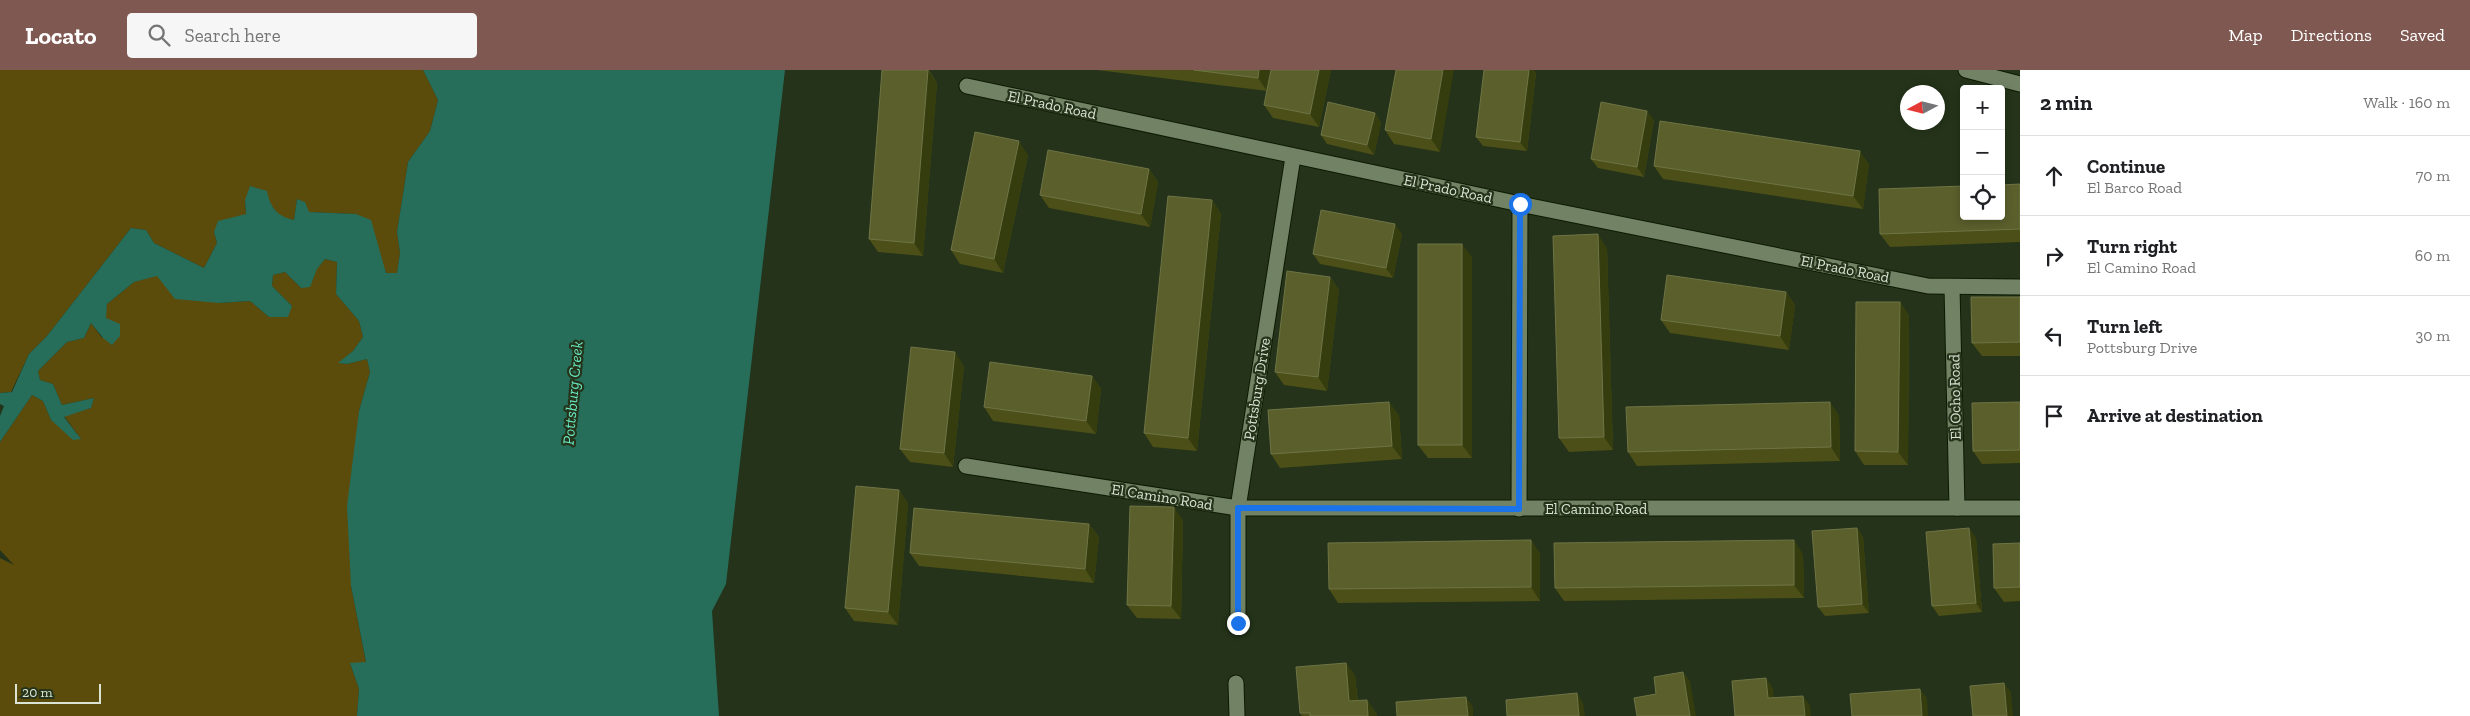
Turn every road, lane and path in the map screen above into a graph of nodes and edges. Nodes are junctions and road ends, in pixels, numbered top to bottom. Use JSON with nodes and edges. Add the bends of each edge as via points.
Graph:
{"nodes":[{"id":1,"x":1966,"y":70,"type":"edge"},
{"id":2,"x":2020,"y":84,"type":"edge"},
{"id":3,"x":967,"y":86,"type":"dead end"},
{"id":4,"x":1293,"y":156,"type":"junction"},
{"id":5,"x":1520,"y":204,"type":"junction"},
{"id":6,"x":1952,"y":287,"type":"junction"},
{"id":7,"x":2020,"y":287,"type":"edge"},
{"id":8,"x":966,"y":466,"type":"dead end"},
{"id":9,"x":1238,"y":508,"type":"junction"},
{"id":10,"x":1957,"y":508,"type":"junction"},
{"id":11,"x":2020,"y":508,"type":"edge"},
{"id":12,"x":1519,"y":509,"type":"junction"},
{"id":13,"x":1238,"y":623,"type":"dead end"},
{"id":14,"x":1236,"y":683,"type":"dead end"},
{"id":15,"x":1237,"y":716,"type":"edge"}],
"edges":[{"from":1,"to":2,"type":"street"},
{"from":3,"to":4,"type":"street","name":"El Prado Road"},
{"from":4,"to":5,"type":"street","name":"El Prado Road"},
{"from":4,"to":9,"type":"street","name":"Pottsburg Drive"},
{"from":5,"to":6,"type":"street","name":"El Prado Road","via":[[1928,286]]},
{"from":5,"to":12,"type":"street"},
{"from":6,"to":7,"type":"street","name":"El Prado Road"},
{"from":6,"to":10,"type":"street","name":"El Ocho Road"},
{"from":8,"to":9,"type":"street","name":"El Camino Road"},
{"from":9,"to":12,"type":"street","name":"El Camino Road"},
{"from":9,"to":13,"type":"street","name":"Pottsburg Drive"},
{"from":10,"to":11,"type":"street","name":"El Camino Road"},
{"from":10,"to":12,"type":"street","name":"El Camino Road"},
{"from":14,"to":15,"type":"street"}]}
